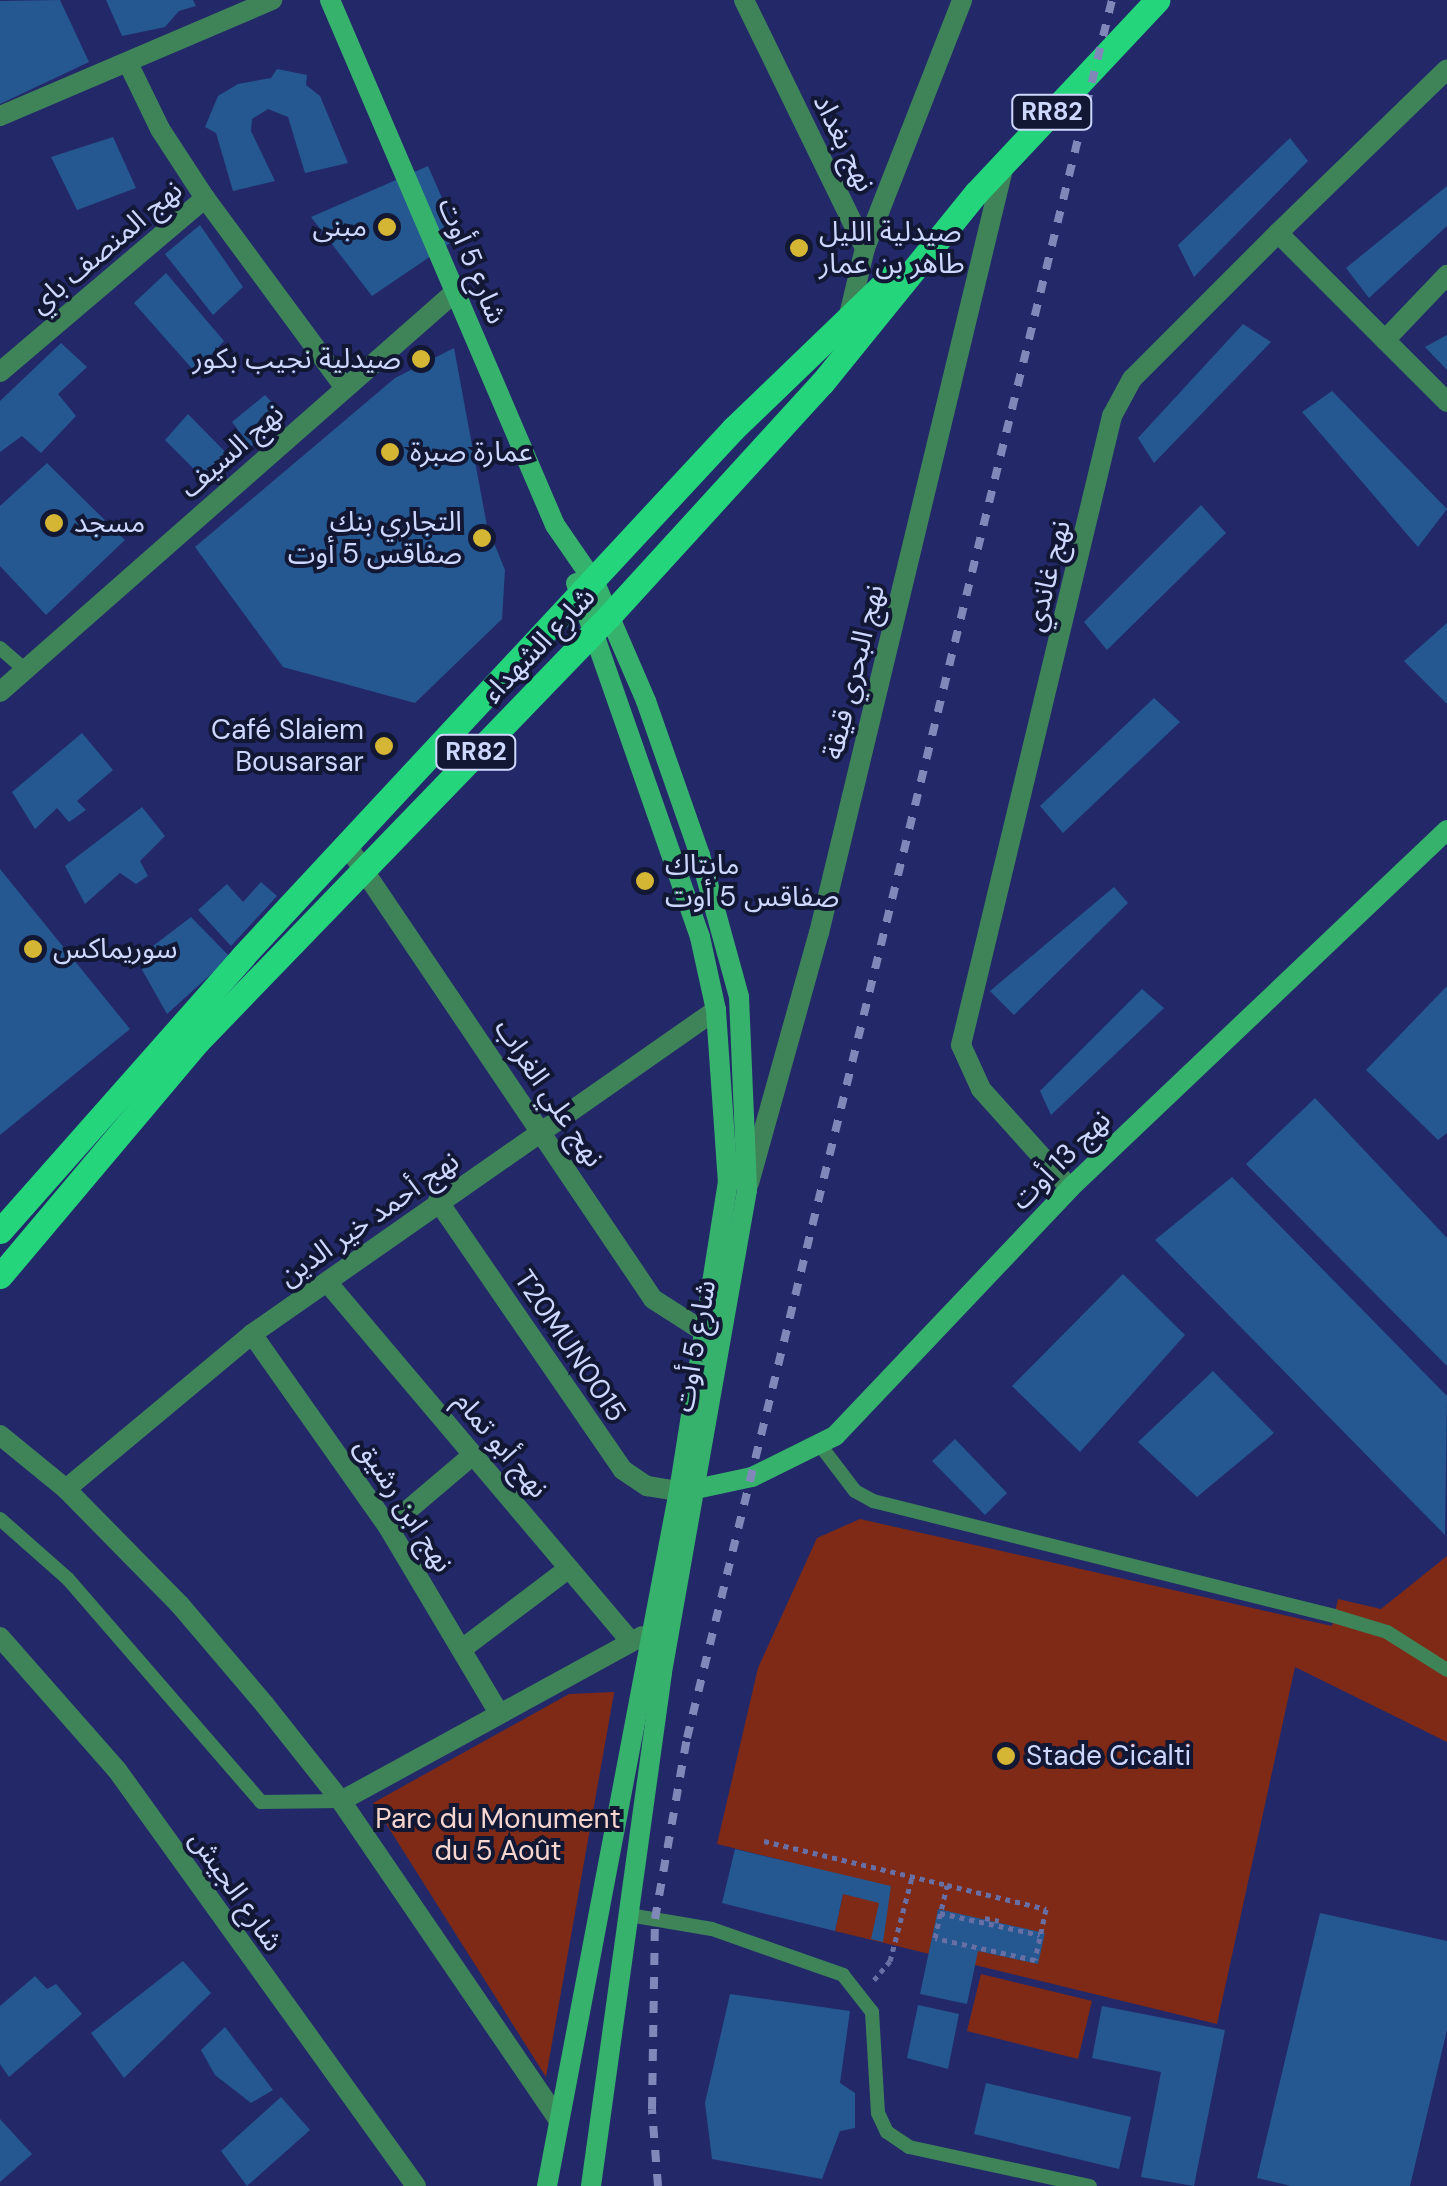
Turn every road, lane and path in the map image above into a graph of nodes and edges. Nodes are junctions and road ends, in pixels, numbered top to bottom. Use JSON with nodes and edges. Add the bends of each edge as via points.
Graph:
{"nodes":[{"id":1,"x":272,"y":0,"type":"edge"},
{"id":2,"x":330,"y":0,"type":"edge"},
{"id":3,"x":744,"y":0,"type":"edge"},
{"id":4,"x":962,"y":0,"type":"edge"},
{"id":5,"x":1157,"y":0,"type":"edge"},
{"id":6,"x":128,"y":64,"type":"junction"},
{"id":7,"x":1447,"y":69,"type":"edge"},
{"id":8,"x":0,"y":116,"type":"edge"},
{"id":9,"x":1004,"y":164,"type":"junction"},
{"id":10,"x":205,"y":198,"type":"junction"},
{"id":11,"x":948,"y":224,"type":"junction"},
{"id":12,"x":1278,"y":233,"type":"junction"},
{"id":13,"x":864,"y":248,"type":"junction"},
{"id":14,"x":1447,"y":275,"type":"edge"},
{"id":15,"x":455,"y":292,"type":"junction"},
{"id":16,"x":849,"y":315,"type":"junction"},
{"id":17,"x":1385,"y":340,"type":"junction"},
{"id":18,"x":0,"y":372,"type":"edge"},
{"id":19,"x":345,"y":388,"type":"junction"},
{"id":20,"x":1447,"y":402,"type":"edge"},
{"id":21,"x":587,"y":590,"type":"junction"},
{"id":22,"x":602,"y":624,"type":"junction"},
{"id":23,"x":0,"y":648,"type":"edge"},
{"id":24,"x":25,"y":670,"type":"junction"},
{"id":25,"x":0,"y":692,"type":"edge"},
{"id":26,"x":1447,"y":830,"type":"edge"},
{"id":27,"x":357,"y":856,"type":"junction"},
{"id":28,"x":716,"y":1010,"type":"junction"},
{"id":29,"x":543,"y":1134,"type":"junction"},
{"id":30,"x":1070,"y":1188,"type":"junction"},
{"id":31,"x":747,"y":1190,"type":"junction"},
{"id":32,"x":438,"y":1201,"type":"junction"},
{"id":33,"x":0,"y":1231,"type":"edge"},
{"id":34,"x":0,"y":1276,"type":"edge"},
{"id":35,"x":328,"y":1282,"type":"junction"},
{"id":36,"x":706,"y":1332,"type":"junction"},
{"id":37,"x":252,"y":1334,"type":"junction"},
{"id":38,"x":0,"y":1435,"type":"edge"},
{"id":39,"x":820,"y":1445,"type":"junction"},
{"id":40,"x":473,"y":1455,"type":"junction"},
{"id":41,"x":66,"y":1490,"type":"junction"},
{"id":42,"x":688,"y":1490,"type":"junction"},
{"id":43,"x":0,"y":1519,"type":"edge"},
{"id":44,"x":388,"y":1528,"type":"junction"},
{"id":45,"x":569,"y":1568,"type":"junction"},
{"id":46,"x":652,"y":1630,"type":"junction"},
{"id":47,"x":0,"y":1637,"type":"edge"},
{"id":48,"x":631,"y":1642,"type":"junction"},
{"id":49,"x":462,"y":1649,"type":"junction"},
{"id":50,"x":1447,"y":1670,"type":"edge"},
{"id":51,"x":500,"y":1713,"type":"junction"},
{"id":52,"x":341,"y":1801,"type":"junction"},
{"id":53,"x":764,"y":1841,"type":"dead end"},
{"id":54,"x":912,"y":1877,"type":"junction"},
{"id":55,"x":947,"y":1885,"type":"junction"},
{"id":56,"x":940,"y":1913,"type":"junction"},
{"id":57,"x":629,"y":1915,"type":"junction"},
{"id":58,"x":1040,"y":1936,"type":"junction"},
{"id":59,"x":860,"y":1991,"type":"junction"},
{"id":60,"x":559,"y":2120,"type":"junction"},
{"id":61,"x":416,"y":2186,"type":"edge"},
{"id":62,"x":547,"y":2186,"type":"edge"},
{"id":63,"x":592,"y":2186,"type":"edge"},
{"id":64,"x":1090,"y":2186,"type":"edge"}],
"edges":[{"from":1,"to":6,"type":"street"},
{"from":2,"to":15,"type":"main road","name":"شارع 5 أوت"},
{"from":3,"to":13,"type":"street","name":"نهج بغداد"},
{"from":4,"to":13,"type":"street"},
{"from":5,"to":9,"type":"main road","name":"شارع الشهداء","number":"RR82"},
{"from":6,"to":8,"type":"street"},
{"from":6,"to":10,"type":"street"},
{"from":7,"to":12,"type":"street","name":"نهج غاندي"},
{"from":9,"to":11,"type":"main road","name":"شارع الشهداء","number":"RR82"},
{"from":9,"to":31,"type":"street","name":"نهج البحري قيقة","via":[[819,932]]},
{"from":10,"to":18,"type":"street","name":"نهج المنصف باي"},
{"from":10,"to":19,"type":"street","name":"نهج المنصف باي"},
{"from":11,"to":16,"type":"main road","name":"شارع الشهداء","number":"RR82"},
{"from":11,"to":22,"type":"main road","name":"شارع الشهداء","number":"RR82","via":[[822,383]]},
{"from":12,"to":17,"type":"street"},
{"from":12,"to":30,"type":"street","name":"نهج غاندي","via":[[1132,379],[1112,416],[1084,552],[965,1019],[962,1045],[981,1090]]},
{"from":13,"to":16,"type":"street"},
{"from":14,"to":17,"type":"street"},
{"from":15,"to":19,"type":"street","name":"نهج السيف"},
{"from":15,"to":21,"type":"main road","name":"شارع 5 أوت"},
{"from":16,"to":21,"type":"main road","name":"شارع الشهداء","number":"RR82","via":[[733,429]]},
{"from":17,"to":20,"type":"street"},
{"from":19,"to":24,"type":"street","name":"نهج السيف"},
{"from":21,"to":22,"type":"main road","name":"شارع 5 أوت"},
{"from":21,"to":27,"type":"main road","name":"شارع الشهداء","number":"RR82"},
{"from":22,"to":27,"type":"main road","name":"شارع الشهداء","number":"RR82"},
{"from":22,"to":28,"type":"main road","name":"شارع 5 أوت"},
{"from":22,"to":31,"type":"main road","name":"شارع 5 أوت","via":[[675,780],[722,925],[738,996]]},
{"from":23,"to":24,"type":"lane"},
{"from":24,"to":25,"type":"street","name":"نهج السيف"},
{"from":26,"to":30,"type":"main road","name":"نهج 13 أوت"},
{"from":27,"to":29,"type":"street","name":"نهج علي الغراب"},
{"from":27,"to":33,"type":"main road","name":"شارع الشهداء","number":"RR82"},
{"from":27,"to":34,"type":"main road","name":"شارع الشهداء","number":"RR82"},
{"from":28,"to":29,"type":"street","name":"نهج أحمد خير الدين"},
{"from":28,"to":36,"type":"main road","name":"شارع 5 أوت","via":[[728,1183]]},
{"from":29,"to":32,"type":"street","name":"نهج أحمد خير الدين"},
{"from":29,"to":36,"type":"street","name":"نهج علي الغراب","via":[[653,1299]]},
{"from":30,"to":39,"type":"main road","name":"نهج 13 أوت"},
{"from":31,"to":42,"type":"main road","name":"شارع 5 أوت"},
{"from":32,"to":35,"type":"street","name":"نهج أحمد خير الدين"},
{"from":32,"to":42,"type":"street","name":"T20MUN0015","via":[[624,1470],[647,1486]]},
{"from":35,"to":37,"type":"street","name":"نهج أحمد خير الدين"},
{"from":35,"to":40,"type":"street","name":"نهج أبو تمام"},
{"from":36,"to":42,"type":"main road","name":"شارع 5 أوت"},
{"from":37,"to":41,"type":"street","name":"نهج أحمد خير الدين"},
{"from":37,"to":44,"type":"street","name":"نهج ابن رشيق"},
{"from":38,"to":41,"type":"street"},
{"from":39,"to":42,"type":"main road","name":"نهج 13 أوت","via":[[752,1477]]},
{"from":39,"to":50,"type":"lane","via":[[854,1491],[873,1502],[1334,1616],[1387,1632]]},
{"from":40,"to":44,"type":"street"},
{"from":40,"to":45,"type":"street","name":"نهج أبو تمام"},
{"from":41,"to":52,"type":"street","via":[[180,1606]]},
{"from":42,"to":46,"type":"main road","name":"شارع 5 أوت"},
{"from":42,"to":57,"type":"main road","name":"شارع 5 أوت"},
{"from":43,"to":52,"type":"lane","via":[[68,1579],[262,1802]]},
{"from":44,"to":49,"type":"street","name":"نهج ابن رشيق"},
{"from":45,"to":48,"type":"street","name":"نهج أبو تمام"},
{"from":45,"to":49,"type":"street"},
{"from":46,"to":48,"type":"street"},
{"from":46,"to":60,"type":"main road","name":"شارع 5 أوت"},
{"from":47,"to":61,"type":"street","name":"شارع الجيش","via":[[117,1770]]},
{"from":48,"to":51,"type":"street"},
{"from":49,"to":51,"type":"street","name":"نهج ابن رشيق"},
{"from":51,"to":52,"type":"street"},
{"from":52,"to":60,"type":"street"},
{"from":53,"to":54,"type":"path"},
{"from":54,"to":55,"type":"path"},
{"from":54,"to":59,"type":"path","via":[[890,1960]]},
{"from":55,"to":56,"type":"path"},
{"from":55,"to":58,"type":"path","via":[[1046,1909]]},
{"from":56,"to":58,"type":"path"},
{"from":56,"to":58,"type":"path","via":[[935,1938],[1035,1960]]},
{"from":57,"to":59,"type":"lane","via":[[712,1929],[814,1962]]},
{"from":57,"to":63,"type":"main road","name":"شارع 5 أوت"},
{"from":59,"to":64,"type":"lane","via":[[877,2036],[878,2113],[887,2132],[910,2147]]},
{"from":60,"to":62,"type":"main road","name":"شارع 5 أوت"}]}
